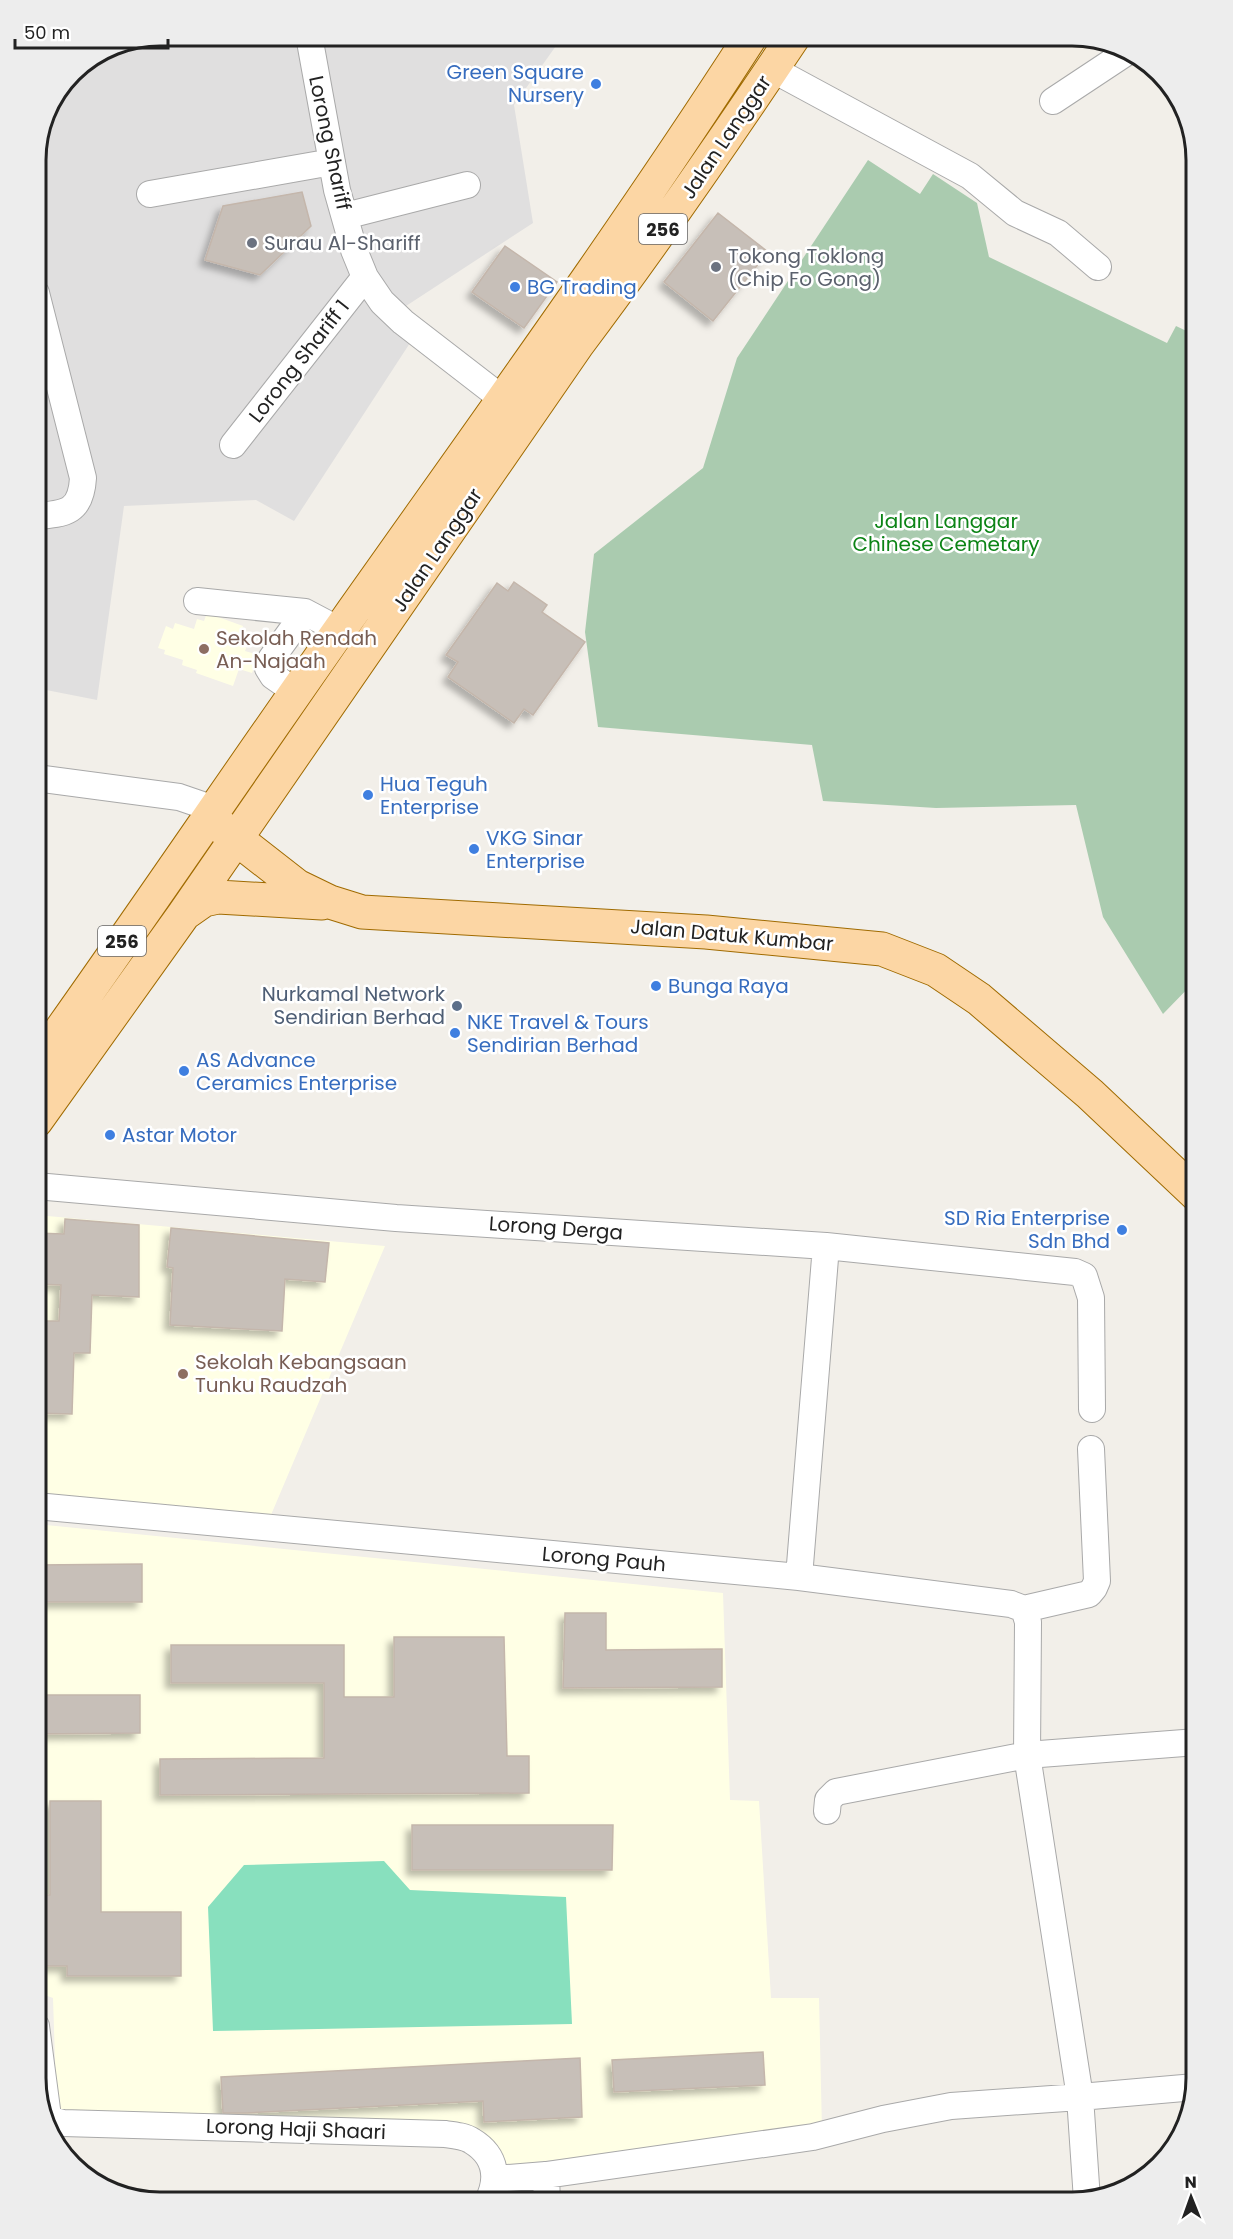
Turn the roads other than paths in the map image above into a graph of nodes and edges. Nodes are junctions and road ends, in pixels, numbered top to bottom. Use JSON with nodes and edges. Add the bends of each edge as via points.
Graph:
{"nodes":[{"id":1,"x":316,"y":47,"type":"edge"},
{"id":2,"x":744,"y":47,"type":"edge"},
{"id":3,"x":787,"y":47,"type":"edge"},
{"id":4,"x":1120,"y":57,"type":"edge"},
{"id":5,"x":772,"y":69,"type":"junction"},
{"id":6,"x":1053,"y":101,"type":"dead end"},
{"id":7,"x":332,"y":162,"type":"junction"},
{"id":8,"x":467,"y":185,"type":"dead end"},
{"id":9,"x":150,"y":194,"type":"dead end"},
{"id":10,"x":345,"y":216,"type":"junction"},
{"id":11,"x":1098,"y":267,"type":"dead end"},
{"id":12,"x":365,"y":277,"type":"junction"},
{"id":13,"x":47,"y":336,"type":"edge"},
{"id":14,"x":515,"y":408,"type":"junction"},
{"id":15,"x":233,"y":445,"type":"dead end"},
{"id":16,"x":47,"y":515,"type":"edge"},
{"id":17,"x":197,"y":601,"type":"dead end"},
{"id":18,"x":305,"y":612,"type":"junction"},
{"id":19,"x":339,"y":630,"type":"junction"},
{"id":20,"x":296,"y":692,"type":"junction"},
{"id":21,"x":47,"y":779,"type":"edge"},
{"id":22,"x":211,"y":813,"type":"junction"},
{"id":23,"x":236,"y":838,"type":"junction"},
{"id":24,"x":362,"y":912,"type":"junction"},
{"id":25,"x":184,"y":914,"type":"junction"},
{"id":26,"x":47,"y":1048,"type":"edge"},
{"id":27,"x":47,"y":1106,"type":"edge"},
{"id":28,"x":1186,"y":1185,"type":"edge"},
{"id":29,"x":46,"y":1187,"type":"edge"},
{"id":30,"x":826,"y":1246,"type":"junction"},
{"id":31,"x":1092,"y":1410,"type":"dead end"},
{"id":32,"x":1091,"y":1449,"type":"dead end"},
{"id":33,"x":46,"y":1507,"type":"edge"},
{"id":34,"x":799,"y":1577,"type":"junction"},
{"id":35,"x":1024,"y":1609,"type":"junction"},
{"id":36,"x":1186,"y":1743,"type":"edge"},
{"id":37,"x":1027,"y":1755,"type":"junction"},
{"id":38,"x":827,"y":1811,"type":"dead end"},
{"id":39,"x":1186,"y":2088,"type":"edge"},
{"id":40,"x":1080,"y":2097,"type":"junction"},
{"id":41,"x":54,"y":2120,"type":"edge"},
{"id":42,"x":546,"y":2175,"type":"junction"},
{"id":43,"x":491,"y":2191,"type":"edge"},
{"id":44,"x":1085,"y":2191,"type":"edge"},
{"id":45,"x":547,"y":2192,"type":"edge"}],
"edges":[{"from":1,"to":7,"type":"street","name":"Lorong Shariff"},
{"from":2,"to":14,"type":"main road","name":"Jalan Langgar","number":"256","via":[[553,330]]},
{"from":3,"to":5,"type":"main road","name":"Jalan Langgar","number":"256"},
{"from":4,"to":6,"type":"street"},
{"from":5,"to":11,"type":"street","via":[[970,176],[1015,213],[1058,233]]},
{"from":5,"to":14,"type":"main road","name":"Jalan Langgar","number":"256","via":[[719,149]]},
{"from":7,"to":9,"type":"street"},
{"from":7,"to":10,"type":"street","name":"Lorong Shariff"},
{"from":8,"to":10,"type":"street"},
{"from":10,"to":12,"type":"street","name":"Lorong Shariff"},
{"from":12,"to":14,"type":"street","name":"Lorong Shariff","via":[[382,302],[403,322]]},
{"from":12,"to":15,"type":"street","name":"Lorong Shariff 1"},
{"from":13,"to":16,"type":"street","via":[[83,478],[82,490],[72,509]]},
{"from":14,"to":19,"type":"main road","name":"Jalan Langgar","number":"256"},
{"from":14,"to":23,"type":"main road","name":"Jalan Langgar","number":"256"},
{"from":17,"to":18,"type":"street"},
{"from":18,"to":19,"type":"street"},
{"from":18,"to":20,"type":"street","via":[[268,668]]},
{"from":19,"to":20,"type":"main road","name":"Jalan Langgar","number":"256"},
{"from":20,"to":22,"type":"main road","name":"Jalan Langgar","number":"256"},
{"from":21,"to":22,"type":"street","via":[[179,797]]},
{"from":22,"to":23,"type":"main road","name":"Jalan Datuk Kumbar"},
{"from":22,"to":26,"type":"main road","name":"Jalan Langgar","number":"256"},
{"from":23,"to":24,"type":"main road","name":"Jalan Datuk Kumbar","via":[[297,886]]},
{"from":23,"to":25,"type":"main road","name":"Jalan Langgar","number":"256"},
{"from":24,"to":25,"type":"main road","via":[[321,902],[235,896],[204,900]]},
{"from":24,"to":28,"type":"main road","name":"Jalan Datuk Kumbar","via":[[706,932],[882,949],[936,970],[979,999],[1090,1094]]},
{"from":25,"to":27,"type":"main road","name":"Jalan Langgar","number":"256"},
{"from":29,"to":30,"type":"street","name":"Lorong Derga","via":[[396,1218]]},
{"from":30,"to":31,"type":"street","name":"Lorong Derga","via":[[1084,1276],[1091,1298]]},
{"from":30,"to":34,"type":"street"},
{"from":32,"to":35,"type":"street","via":[[1097,1581],[1089,1594]]},
{"from":33,"to":34,"type":"street","name":"Lorong Pauh"},
{"from":34,"to":35,"type":"street","name":"Lorong Pauh","via":[[1011,1604]]},
{"from":35,"to":37,"type":"street","via":[[1028,1622]]},
{"from":36,"to":37,"type":"street"},
{"from":37,"to":38,"type":"street","via":[[836,1792],[828,1800]]},
{"from":37,"to":40,"type":"street"},
{"from":39,"to":40,"type":"street"},
{"from":40,"to":42,"type":"street","via":[[951,2106],[813,2137]]},
{"from":40,"to":44,"type":"street"},
{"from":41,"to":43,"type":"street","name":"Lorong Haji Shaari","via":[[445,2134],[471,2139],[485,2152],[490,2160]]},
{"from":42,"to":43,"type":"street"},
{"from":42,"to":45,"type":"street"}]}
